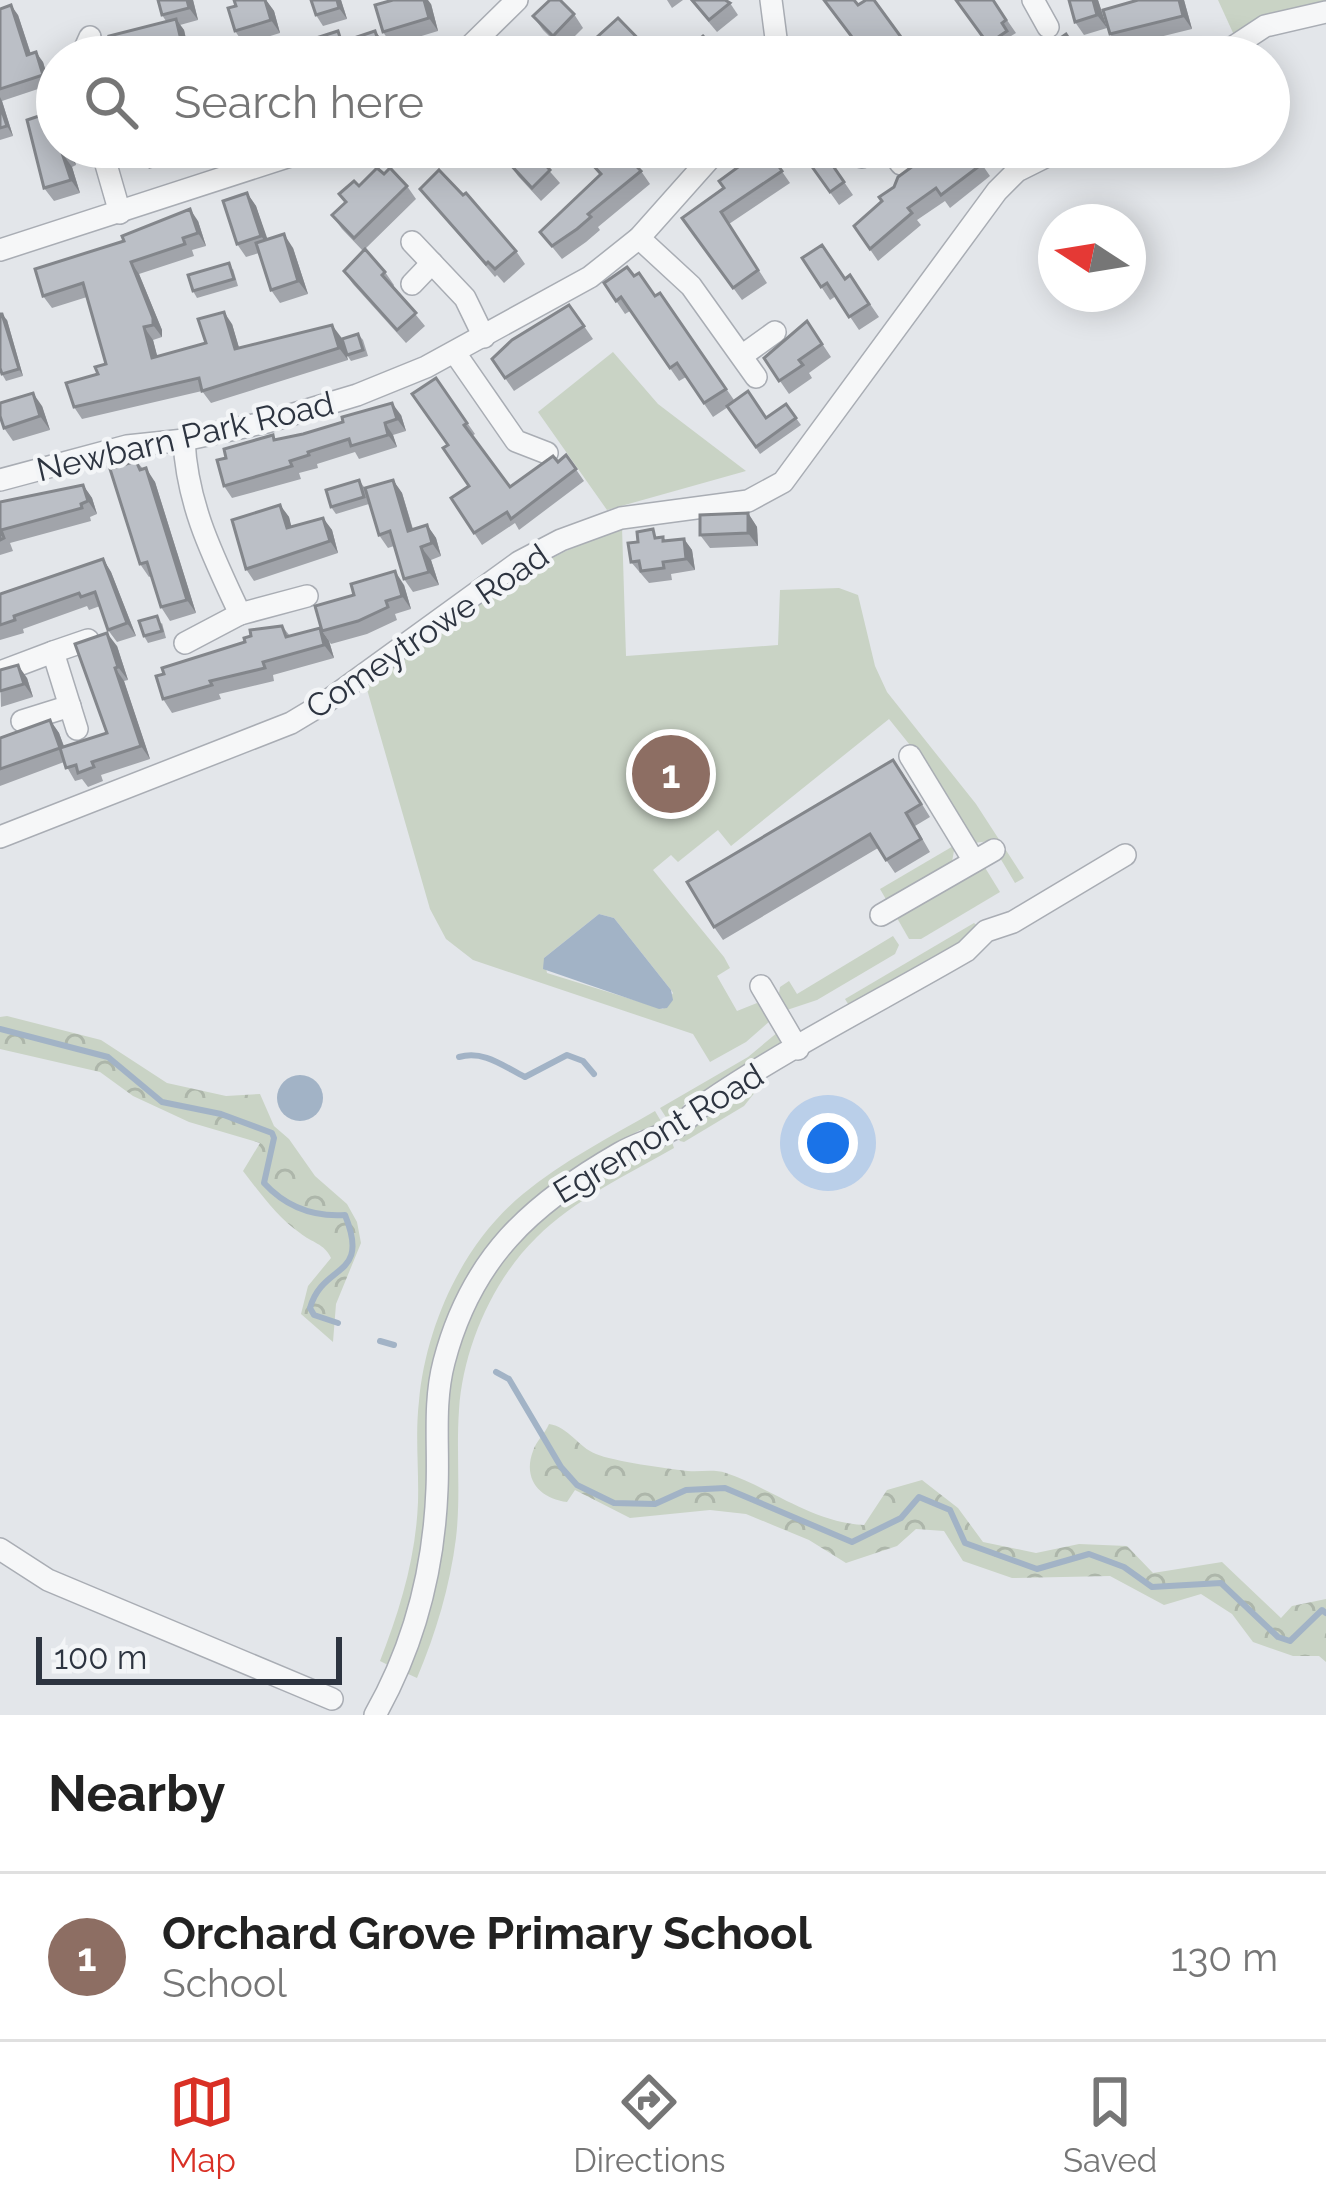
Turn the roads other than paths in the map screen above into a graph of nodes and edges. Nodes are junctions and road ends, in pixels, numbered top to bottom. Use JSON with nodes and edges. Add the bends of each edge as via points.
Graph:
{"nodes":[{"id":1,"x":517,"y":0,"type":"edge"},
{"id":2,"x":771,"y":0,"type":"edge"},
{"id":3,"x":1034,"y":0,"type":"edge"},
{"id":4,"x":1326,"y":12,"type":"edge"},
{"id":5,"x":1048,"y":27,"type":"dead end"},
{"id":6,"x":483,"y":36,"type":"edge"},
{"id":7,"x":774,"y":36,"type":"edge"},
{"id":8,"x":1250,"y":36,"type":"edge"},
{"id":9,"x":107,"y":168,"type":"edge"},
{"id":10,"x":255,"y":168,"type":"edge"},
{"id":11,"x":701,"y":168,"type":"edge"},
{"id":12,"x":1023,"y":168,"type":"edge"},
{"id":13,"x":119,"y":213,"type":"junction"},
{"id":14,"x":639,"y":238,"type":"junction"},
{"id":15,"x":412,"y":242,"type":"dead end"},
{"id":16,"x":0,"y":250,"type":"edge"},
{"id":17,"x":432,"y":263,"type":"junction"},
{"id":18,"x":412,"y":284,"type":"dead end"},
{"id":19,"x":775,"y":332,"type":"dead end"},
{"id":20,"x":484,"y":337,"type":"junction"},
{"id":21,"x":454,"y":352,"type":"junction"},
{"id":22,"x":743,"y":355,"type":"junction"},
{"id":23,"x":756,"y":377,"type":"dead end"},
{"id":24,"x":184,"y":440,"type":"junction"},
{"id":25,"x":547,"y":452,"type":"dead end"},
{"id":26,"x":0,"y":480,"type":"edge"},
{"id":27,"x":307,"y":596,"type":"dead end"},
{"id":28,"x":240,"y":614,"type":"junction"},
{"id":29,"x":88,"y":640,"type":"edge"},
{"id":30,"x":185,"y":643,"type":"dead end"},
{"id":31,"x":53,"y":652,"type":"junction"},
{"id":32,"x":0,"y":672,"type":"edge"},
{"id":33,"x":70,"y":706,"type":"junction"},
{"id":34,"x":22,"y":721,"type":"dead end"},
{"id":35,"x":77,"y":729,"type":"dead end"},
{"id":36,"x":910,"y":756,"type":"dead end"},
{"id":37,"x":0,"y":837,"type":"edge"},
{"id":38,"x":994,"y":850,"type":"dead end"},
{"id":39,"x":1125,"y":855,"type":"dead end"},
{"id":40,"x":974,"y":861,"type":"junction"},
{"id":41,"x":881,"y":916,"type":"dead end"},
{"id":42,"x":761,"y":986,"type":"dead end"},
{"id":43,"x":798,"y":1048,"type":"junction"},
{"id":44,"x":0,"y":1549,"type":"edge"},
{"id":45,"x":332,"y":1699,"type":"dead end"},
{"id":46,"x":377,"y":1714,"type":"edge"}],
"edges":[{"from":1,"to":6,"type":"street"},
{"from":2,"to":7,"type":"street"},
{"from":3,"to":5,"type":"street"},
{"from":4,"to":8,"type":"street"},
{"from":9,"to":13,"type":"street"},
{"from":10,"to":13,"type":"street"},
{"from":11,"to":14,"type":"street","name":"Newbarn Park Road"},
{"from":12,"to":37,"type":"street","name":"Comeytrowe Road","via":[[997,191],[783,482],[748,501],[621,518],[561,540],[291,723]]},
{"from":13,"to":16,"type":"street"},
{"from":14,"to":20,"type":"street","name":"Newbarn Park Road","via":[[590,277]]},
{"from":14,"to":22,"type":"street","via":[[691,286]]},
{"from":15,"to":17,"type":"street"},
{"from":17,"to":18,"type":"street"},
{"from":17,"to":20,"type":"street","via":[[465,298]]},
{"from":19,"to":22,"type":"street"},
{"from":20,"to":21,"type":"street","name":"Newbarn Park Road"},
{"from":21,"to":24,"type":"street","name":"Newbarn Park Road","via":[[357,395]]},
{"from":21,"to":25,"type":"street","via":[[516,441]]},
{"from":22,"to":23,"type":"street"},
{"from":24,"to":26,"type":"street","name":"Newbarn Park Road","via":[[127,446]]},
{"from":24,"to":28,"type":"street","via":[[194,512]]},
{"from":27,"to":28,"type":"street"},
{"from":28,"to":30,"type":"street"},
{"from":29,"to":31,"type":"street"},
{"from":31,"to":32,"type":"street"},
{"from":31,"to":33,"type":"street"},
{"from":33,"to":34,"type":"street"},
{"from":33,"to":35,"type":"street"},
{"from":36,"to":40,"type":"street"},
{"from":38,"to":40,"type":"street"},
{"from":39,"to":43,"type":"street","name":"Egremont Road"},
{"from":40,"to":41,"type":"street"},
{"from":42,"to":43,"type":"street"},
{"from":43,"to":46,"type":"street","name":"Egremont Road","via":[[554,1194],[484,1268],[441,1375],[428,1574]]},
{"from":44,"to":45,"type":"street","via":[[48,1580]]}]}
